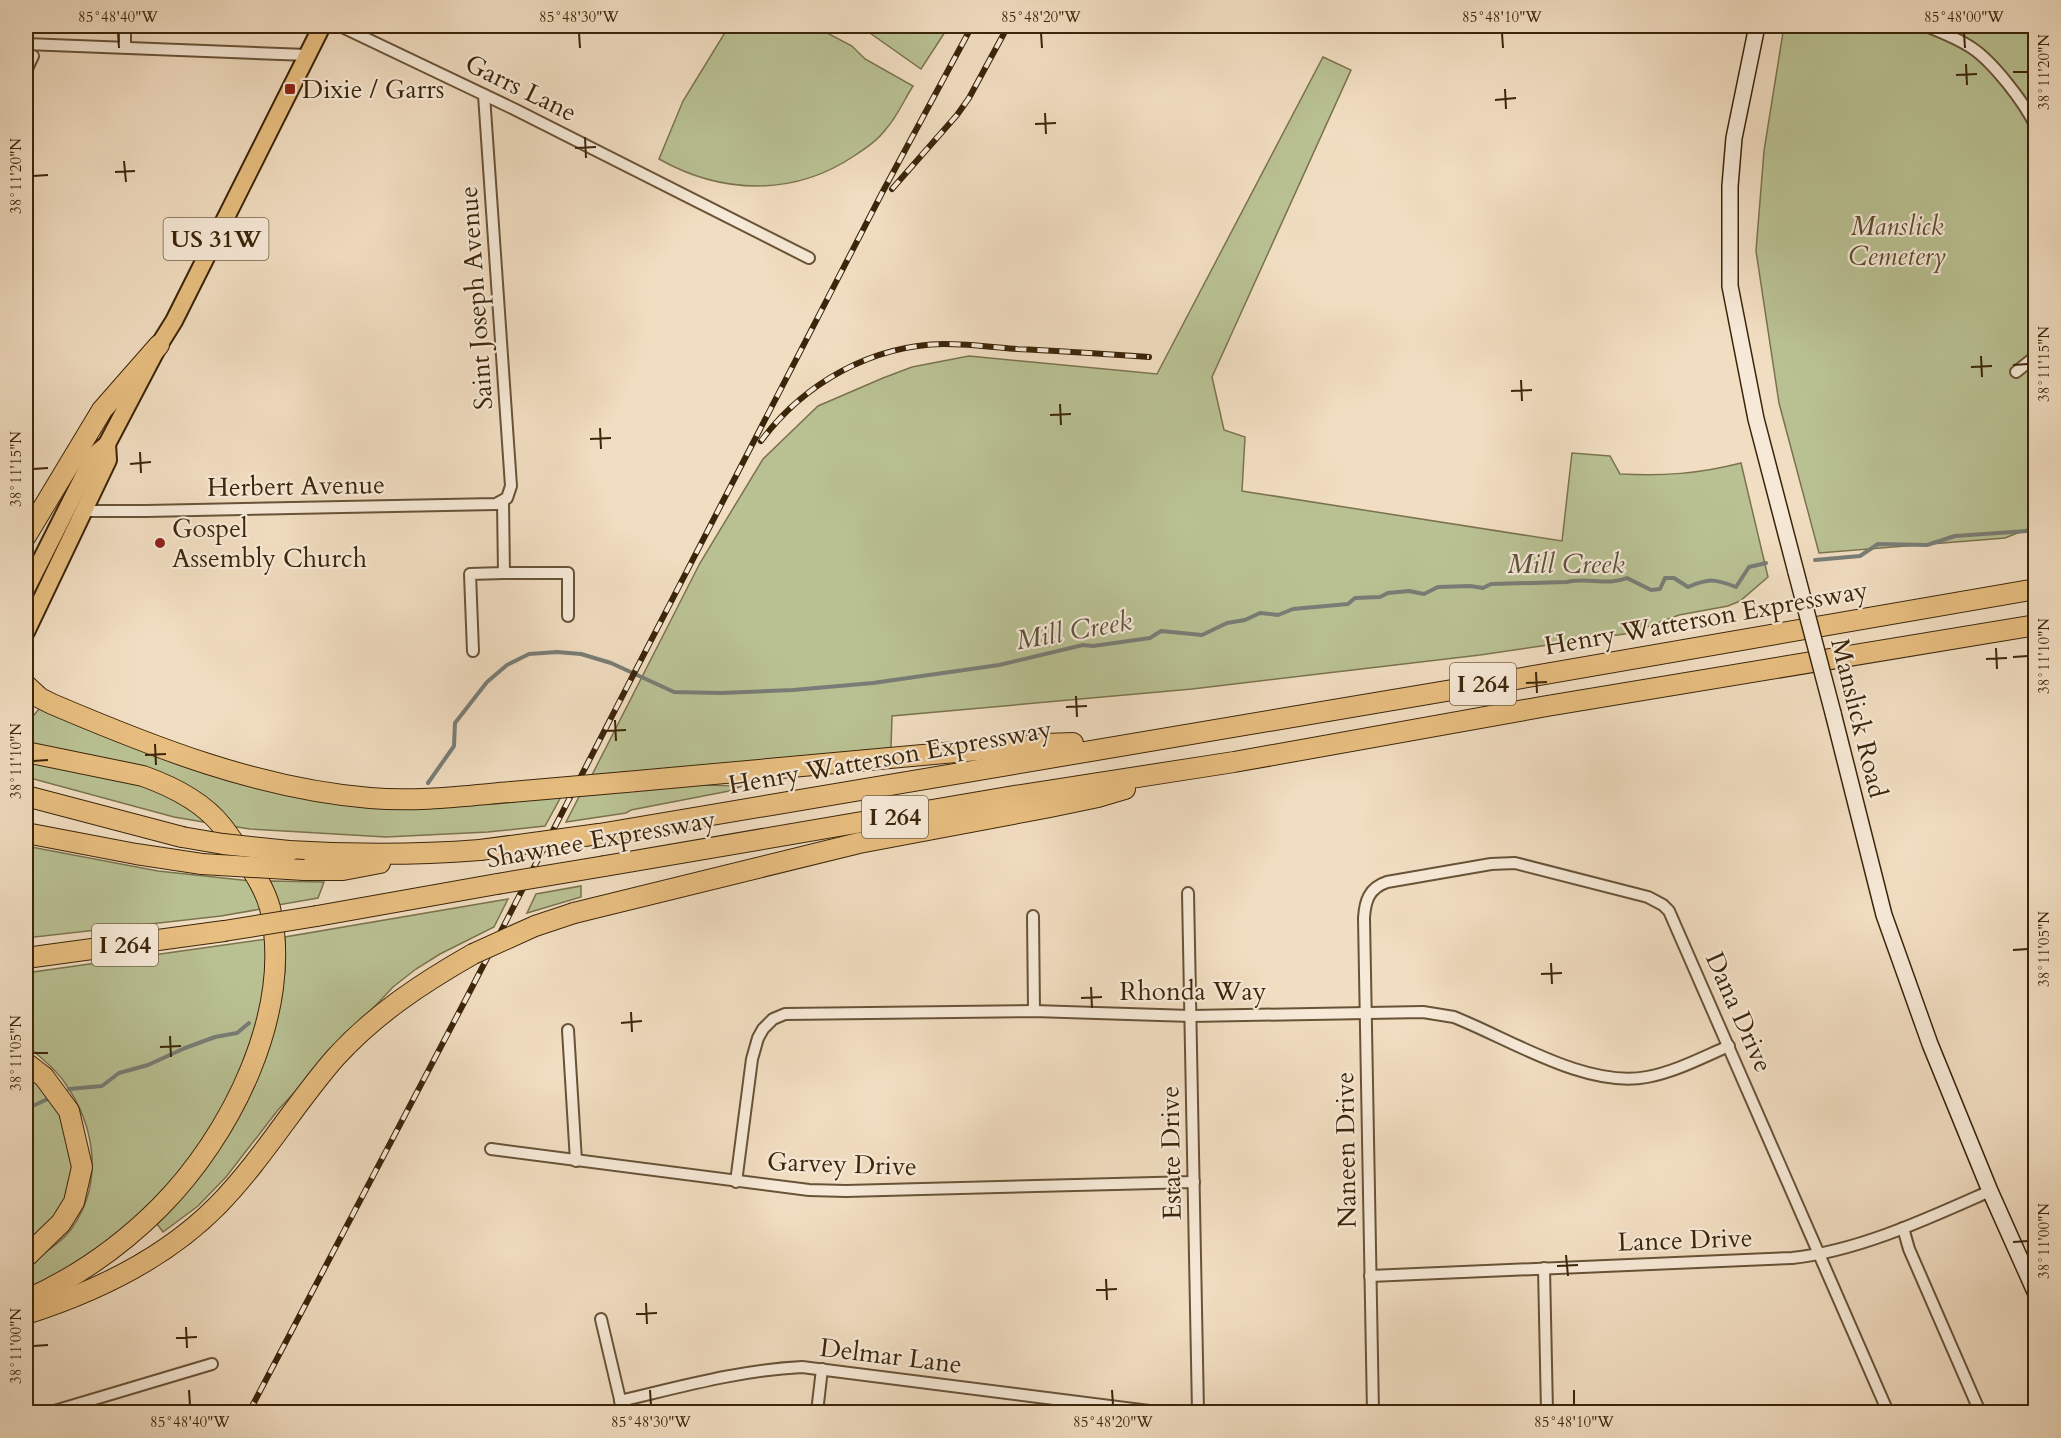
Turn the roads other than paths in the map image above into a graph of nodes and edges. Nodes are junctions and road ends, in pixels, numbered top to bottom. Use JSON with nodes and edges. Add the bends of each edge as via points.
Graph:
{"nodes":[{"id":1,"x":125,"y":26,"type":"edge"},
{"id":2,"x":322,"y":26,"type":"edge"},
{"id":3,"x":340,"y":26,"type":"edge"},
{"id":4,"x":1757,"y":26,"type":"edge"},
{"id":5,"x":1926,"y":26,"type":"edge"},
{"id":6,"x":26,"y":44,"type":"edge"},
{"id":7,"x":125,"y":47,"type":"junction"},
{"id":8,"x":26,"y":52,"type":"edge"},
{"id":9,"x":307,"y":55,"type":"junction"},
{"id":10,"x":26,"y":70,"type":"edge"},
{"id":11,"x":484,"y":95,"type":"junction"},
{"id":12,"x":2036,"y":127,"type":"edge"},
{"id":13,"x":809,"y":258,"type":"dead end"},
{"id":14,"x":159,"y":345,"type":"junction"},
{"id":15,"x":2036,"y":356,"type":"edge"},
{"id":16,"x":2016,"y":372,"type":"dead end"},
{"id":17,"x":107,"y":444,"type":"junction"},
{"id":18,"x":505,"y":500,"type":"junction"},
{"id":19,"x":84,"y":511,"type":"junction"},
{"id":20,"x":26,"y":536,"type":"edge"},
{"id":21,"x":504,"y":573,"type":"junction"},
{"id":22,"x":2036,"y":588,"type":"edge"},
{"id":23,"x":26,"y":590,"type":"edge"},
{"id":24,"x":568,"y":616,"type":"dead end"},
{"id":25,"x":2036,"y":624,"type":"edge"},
{"id":26,"x":1810,"y":626,"type":"junction"},
{"id":27,"x":26,"y":632,"type":"edge"},
{"id":28,"x":473,"y":651,"type":"dead end"},
{"id":29,"x":26,"y":685,"type":"edge"},
{"id":30,"x":1132,"y":742,"type":"junction"},
{"id":31,"x":26,"y":752,"type":"edge"},
{"id":32,"x":1185,"y":770,"type":"junction"},
{"id":33,"x":26,"y":796,"type":"edge"},
{"id":34,"x":26,"y":833,"type":"edge"},
{"id":35,"x":427,"y":854,"type":"junction"},
{"id":36,"x":1374,"y":889,"type":"joint"},
{"id":37,"x":1188,"y":893,"type":"dead end"},
{"id":38,"x":1033,"y":916,"type":"dead end"},
{"id":39,"x":26,"y":958,"type":"edge"},
{"id":40,"x":1034,"y":1011,"type":"junction"},
{"id":41,"x":1366,"y":1011,"type":"junction"},
{"id":42,"x":1191,"y":1016,"type":"junction"},
{"id":43,"x":568,"y":1030,"type":"dead end"},
{"id":44,"x":1729,"y":1046,"type":"junction"},
{"id":45,"x":26,"y":1063,"type":"edge"},
{"id":46,"x":491,"y":1149,"type":"dead end"},
{"id":47,"x":576,"y":1161,"type":"junction"},
{"id":48,"x":736,"y":1182,"type":"junction"},
{"id":49,"x":1194,"y":1182,"type":"junction"},
{"id":50,"x":1990,"y":1191,"type":"junction"},
{"id":51,"x":1903,"y":1228,"type":"junction"},
{"id":52,"x":1820,"y":1255,"type":"junction"},
{"id":53,"x":26,"y":1257,"type":"edge"},
{"id":54,"x":1544,"y":1268,"type":"junction"},
{"id":55,"x":1370,"y":1276,"type":"junction"},
{"id":56,"x":2036,"y":1294,"type":"edge"},
{"id":57,"x":26,"y":1300,"type":"edge"},
{"id":58,"x":26,"y":1314,"type":"edge"},
{"id":59,"x":601,"y":1319,"type":"dead end"},
{"id":60,"x":212,"y":1364,"type":"dead end"},
{"id":61,"x":822,"y":1369,"type":"junction"},
{"id":62,"x":620,"y":1401,"type":"junction"},
{"id":63,"x":1372,"y":1412,"type":"edge"},
{"id":64,"x":51,"y":1413,"type":"edge"},
{"id":65,"x":623,"y":1413,"type":"edge"},
{"id":66,"x":817,"y":1413,"type":"edge"},
{"id":67,"x":1157,"y":1413,"type":"edge"},
{"id":68,"x":1198,"y":1413,"type":"edge"},
{"id":69,"x":1547,"y":1413,"type":"edge"},
{"id":70,"x":1888,"y":1413,"type":"edge"},
{"id":71,"x":1980,"y":1413,"type":"edge"}],
"edges":[{"from":1,"to":7,"type":"street"},
{"from":2,"to":9,"type":"main road","number":"US 31W"},
{"from":3,"to":11,"type":"street","name":"Garrs Lane"},
{"from":4,"to":26,"type":"main road","name":"Manslick Road","bridge":true,"via":[[1734,138],[1730,286],[1756,419]]},
{"from":5,"to":12,"type":"street","via":[[1974,49],[2015,94]]},
{"from":6,"to":7,"type":"street"},
{"from":7,"to":9,"type":"street"},
{"from":8,"to":10,"type":"street","via":[[33,56]]},
{"from":9,"to":14,"type":"main road","number":"US 31W"},
{"from":11,"to":13,"type":"street","name":"Garrs Lane"},
{"from":11,"to":18,"type":"street","name":"Saint Joseph Avenue","via":[[511,486]]},
{"from":14,"to":17,"type":"main road","number":"US 31W"},
{"from":14,"to":20,"type":"highway","via":[[102,410]]},
{"from":15,"to":16,"type":"street"},
{"from":17,"to":19,"type":"main road","number":"US 31W","via":[[108,460]]},
{"from":17,"to":23,"type":"main road","number":"US 31W","via":[[94,455]]},
{"from":18,"to":19,"type":"street","name":"Herbert Avenue","via":[[461,505]]},
{"from":18,"to":21,"type":"street","name":"Saint Joseph Avenue"},
{"from":19,"to":27,"type":"main road","number":"US 31W"},
{"from":21,"to":24,"type":"street","via":[[568,573]]},
{"from":21,"to":28,"type":"street","via":[[470,574]]},
{"from":22,"to":26,"type":"highway","name":"Henry Watterson Expressway","number":"I 264"},
{"from":25,"to":32,"type":"highway","number":"I 264"},
{"from":26,"to":30,"type":"highway","name":"Henry Watterson Expressway","number":"I 264"},
{"from":26,"to":50,"type":"main road","name":"Manslick Road","bridge":true,"via":[[1884,915]]},
{"from":29,"to":30,"type":"highway","bridge":true,"via":[[52,704],[188,757],[290,786],[392,799],[511,792],[1044,744]]},
{"from":30,"to":35,"type":"highway","name":"Henry Watterson Expressway","number":"I 264","bridge":true,"via":[[599,834]]},
{"from":31,"to":57,"type":"highway","via":[[143,776],[207,811],[222,825],[259,881],[270,907],[276,952],[272,997],[253,1060],[224,1123],[198,1162],[160,1207],[111,1249],[77,1273]]},
{"from":32,"to":39,"type":"highway","name":"Shawnee Expressway","number":"I 264","bridge":true,"via":[[317,916]]},
{"from":32,"to":58,"type":"highway","bridge":true,"via":[[1098,797],[859,843],[574,913],[473,954],[428,979],[372,1022],[335,1058],[240,1181],[187,1233],[98,1286]]},
{"from":33,"to":35,"type":"highway","number":"I 264","bridge":true,"via":[[182,837],[342,855]]},
{"from":34,"to":35,"type":"highway","bridge":true,"via":[[202,864],[304,870],[343,870]]},
{"from":36,"to":41,"type":"street","name":"Naneen Drive","via":[[1365,908]]},
{"from":36,"to":44,"type":"street","name":"Dana Drive","via":[[1403,878],[1509,863],[1655,900],[1675,921]]},
{"from":37,"to":42,"type":"street","name":"Estate Drive"},
{"from":38,"to":40,"type":"street"},
{"from":40,"to":42,"type":"street","name":"Rhonda Way"},
{"from":40,"to":48,"type":"street","name":"Rhonda Way","via":[[791,1013],[773,1019],[758,1038],[752,1059]]},
{"from":41,"to":42,"type":"street","name":"Rhonda Way"},
{"from":41,"to":44,"type":"street","name":"Rhonda Way","via":[[1454,1017],[1566,1066],[1612,1079],[1630,1080],[1664,1073]]},
{"from":41,"to":55,"type":"street","name":"Naneen Drive"},
{"from":42,"to":49,"type":"street","name":"Estate Drive"},
{"from":43,"to":47,"type":"street"},
{"from":44,"to":52,"type":"street","name":"Dana Drive"},
{"from":45,"to":53,"type":"highway","via":[[44,1077],[69,1111],[82,1167],[74,1202],[61,1223]]},
{"from":46,"to":47,"type":"street","name":"Garvey Drive"},
{"from":47,"to":48,"type":"street","name":"Garvey Drive"},
{"from":48,"to":49,"type":"street","name":"Garvey Drive","via":[[846,1191]]},
{"from":49,"to":68,"type":"street","name":"Estate Drive"},
{"from":50,"to":51,"type":"street","name":"Lance Drive"},
{"from":50,"to":56,"type":"main road","name":"Manslick Road"},
{"from":51,"to":52,"type":"street","name":"Lance Drive"},
{"from":51,"to":71,"type":"street"},
{"from":52,"to":54,"type":"street","name":"Lance Drive"},
{"from":52,"to":70,"type":"street","name":"Dana Drive"},
{"from":54,"to":55,"type":"street","name":"Lance Drive"},
{"from":54,"to":69,"type":"street"},
{"from":55,"to":63,"type":"street","name":"Naneen Drive"},
{"from":59,"to":62,"type":"street"},
{"from":60,"to":64,"type":"street"},
{"from":61,"to":62,"type":"street","name":"Delmar Lane","via":[[778,1368]]},
{"from":61,"to":66,"type":"street"},
{"from":61,"to":67,"type":"street","name":"Delmar Lane"},
{"from":62,"to":65,"type":"street"}]}
